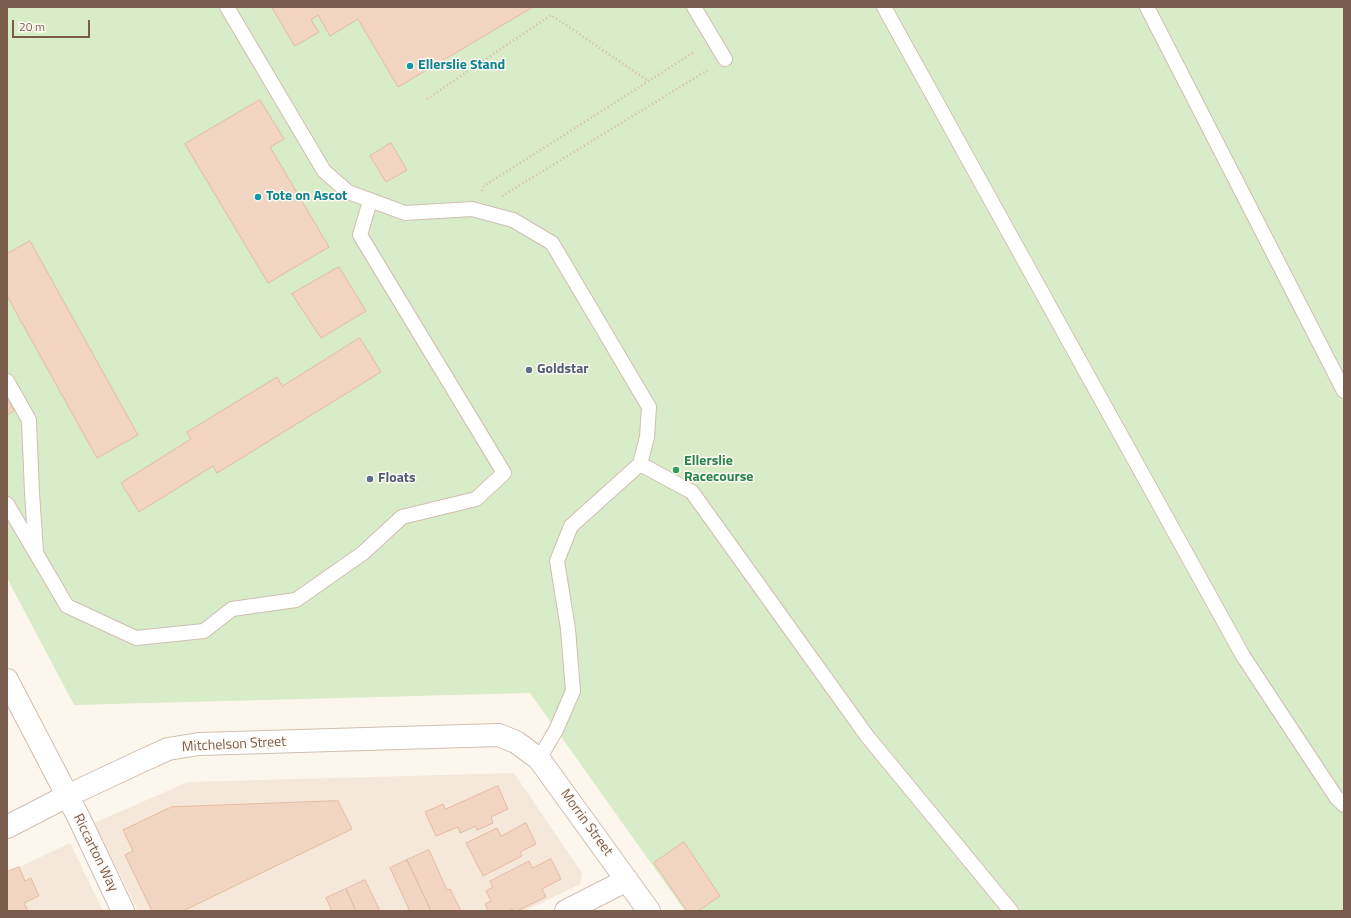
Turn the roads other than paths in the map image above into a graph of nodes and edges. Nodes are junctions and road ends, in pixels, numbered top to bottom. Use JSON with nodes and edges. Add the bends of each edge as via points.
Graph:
{"nodes":[{"id":1,"x":227,"y":7,"type":"edge"},
{"id":2,"x":694,"y":7,"type":"edge"},
{"id":3,"x":884,"y":7,"type":"edge"},
{"id":4,"x":1147,"y":7,"type":"edge"},
{"id":5,"x":726,"y":60,"type":"road end"},
{"id":6,"x":370,"y":202,"type":"junction"},
{"id":7,"x":7,"y":381,"type":"edge"},
{"id":8,"x":1344,"y":391,"type":"edge"},
{"id":9,"x":640,"y":464,"type":"junction"},
{"id":10,"x":7,"y":504,"type":"edge"},
{"id":11,"x":37,"y":555,"type":"junction"},
{"id":12,"x":7,"y":680,"type":"edge"},
{"id":13,"x":516,"y":742,"type":"joint"},
{"id":14,"x":539,"y":759,"type":"junction"},
{"id":15,"x":67,"y":796,"type":"junction"},
{"id":16,"x":1344,"y":806,"type":"edge"},
{"id":17,"x":7,"y":827,"type":"edge"},
{"id":18,"x":627,"y":880,"type":"junction"},
{"id":19,"x":123,"y":911,"type":"edge"},
{"id":20,"x":566,"y":911,"type":"edge"},
{"id":21,"x":649,"y":911,"type":"edge"},
{"id":22,"x":1011,"y":911,"type":"edge"}],
"edges":[{"from":1,"to":6,"type":"lane","via":[[324,171],[348,192]]},
{"from":2,"to":5,"type":"lane"},
{"from":3,"to":16,"type":"lane","via":[[1243,656]]},
{"from":4,"to":8,"type":"lane"},
{"from":6,"to":9,"type":"lane","via":[[405,213],[477,210],[513,220],[552,243],[649,407],[647,437]]},
{"from":6,"to":11,"type":"lane","via":[[360,235],[504,473],[476,499],[402,517],[363,553],[296,600],[232,609],[204,631],[136,638],[66,606]]},
{"from":7,"to":11,"type":"lane","via":[[29,420]]},
{"from":9,"to":14,"type":"lane","via":[[571,526],[557,561],[568,629],[573,691],[556,730]]},
{"from":9,"to":22,"type":"lane","via":[[692,492],[867,736]]},
{"from":10,"to":11,"type":"lane"},
{"from":12,"to":15,"type":"street"},
{"from":13,"to":14,"type":"street","name":"Morrin Street"},
{"from":13,"to":15,"type":"street","name":"Mitchelson Street","via":[[499,735],[199,744],[168,749]]},
{"from":14,"to":18,"type":"street","name":"Morrin Street"},
{"from":15,"to":17,"type":"street","name":"Mitchelson Street"},
{"from":15,"to":19,"type":"street","name":"Riccarton Way"},
{"from":18,"to":20,"type":"street"},
{"from":18,"to":21,"type":"street","name":"Morrin Street"}]}
